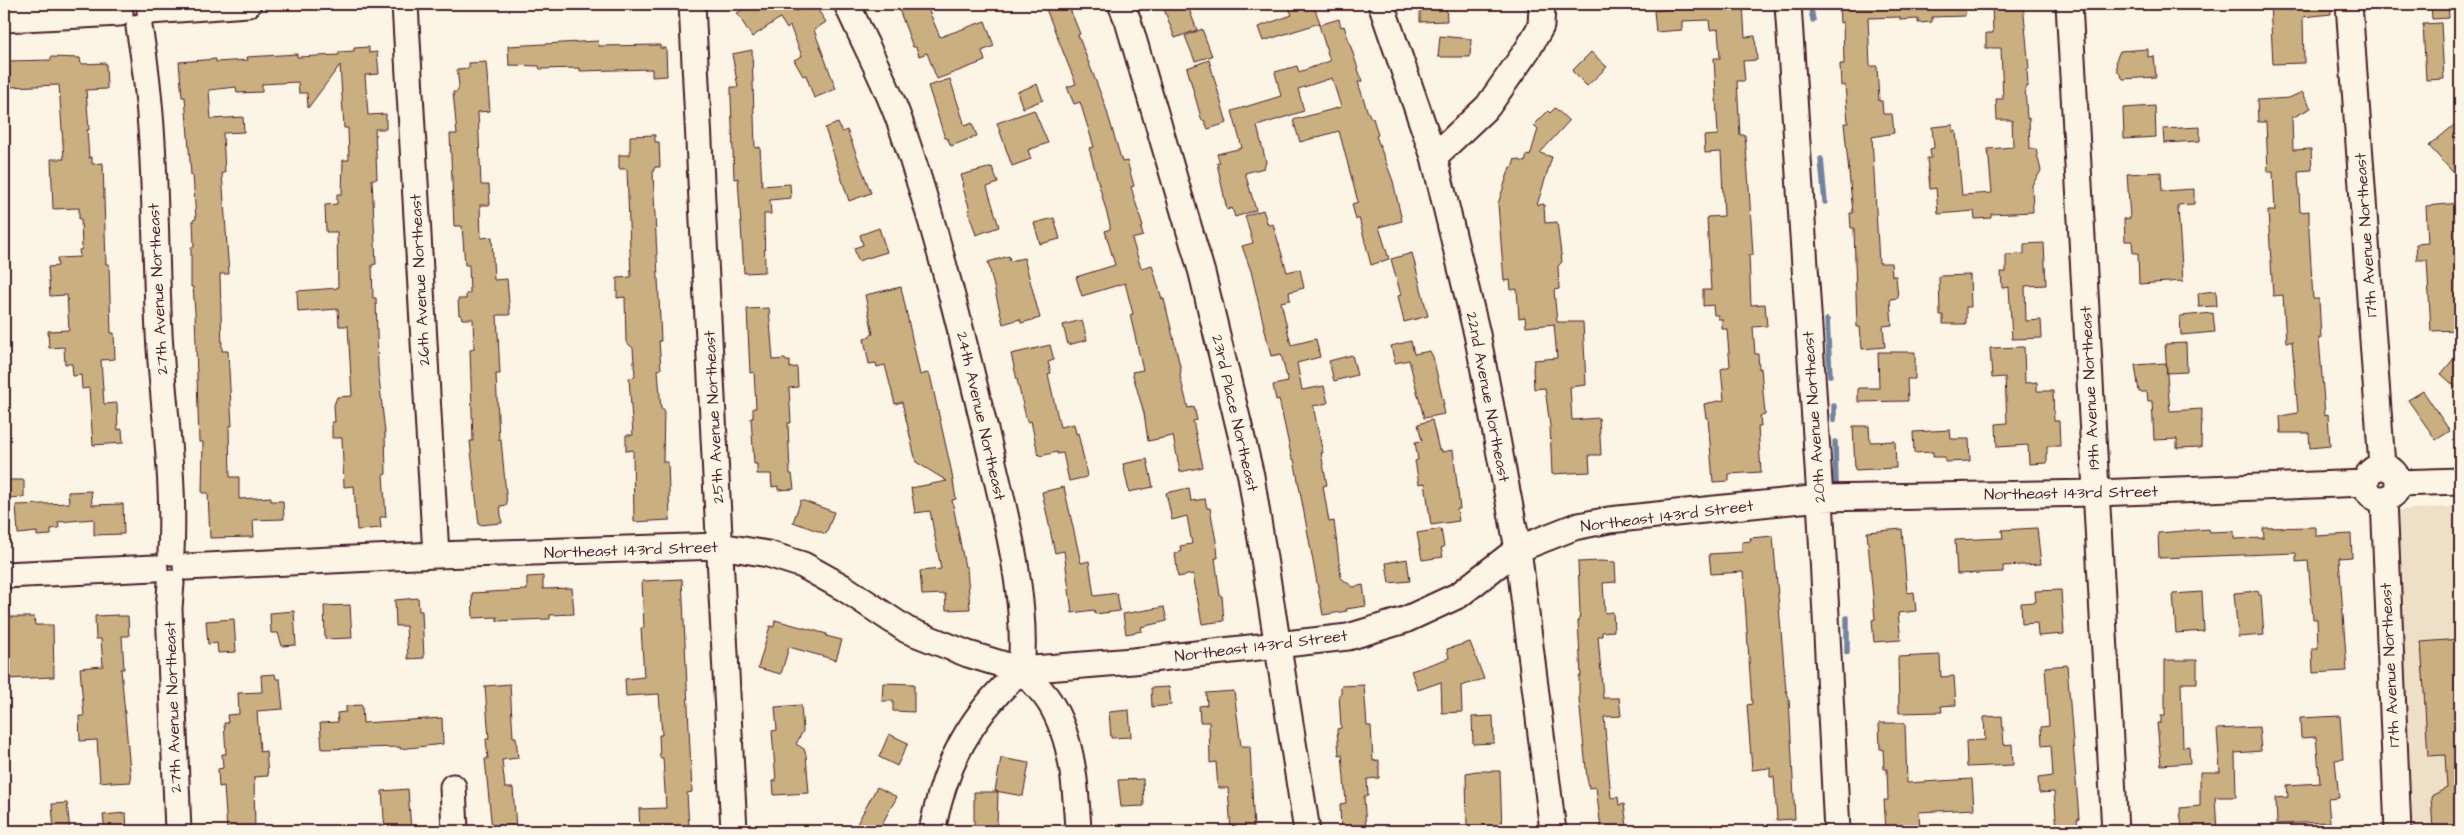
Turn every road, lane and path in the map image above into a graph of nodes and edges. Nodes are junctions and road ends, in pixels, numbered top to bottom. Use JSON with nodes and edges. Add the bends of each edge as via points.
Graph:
{"nodes":[{"id":1,"x":248,"y":4,"type":"edge"},
{"id":2,"x":405,"y":4,"type":"edge"},
{"id":3,"x":692,"y":4,"type":"edge"},
{"id":4,"x":847,"y":4,"type":"edge"},
{"id":5,"x":1120,"y":4,"type":"edge"},
{"id":6,"x":1381,"y":4,"type":"edge"},
{"id":7,"x":1563,"y":4,"type":"edge"},
{"id":8,"x":1788,"y":4,"type":"edge"},
{"id":9,"x":2069,"y":4,"type":"edge"},
{"id":10,"x":2350,"y":4,"type":"edge"},
{"id":11,"x":136,"y":12,"type":"edge"},
{"id":12,"x":1542,"y":15,"type":"edge"},
{"id":13,"x":4,"y":19,"type":"edge"},
{"id":14,"x":1434,"y":157,"type":"junction"},
{"id":15,"x":2460,"y":481,"type":"edge"},
{"id":16,"x":2382,"y":483,"type":"junction"},
{"id":17,"x":2095,"y":493,"type":"junction"},
{"id":18,"x":1820,"y":498,"type":"junction"},
{"id":19,"x":720,"y":546,"type":"junction"},
{"id":20,"x":1518,"y":549,"type":"junction"},
{"id":21,"x":436,"y":555,"type":"junction"},
{"id":22,"x":171,"y":568,"type":"junction"},
{"id":23,"x":4,"y":575,"type":"edge"},
{"id":24,"x":1278,"y":646,"type":"junction"},
{"id":25,"x":1021,"y":670,"type":"junction"},
{"id":26,"x":453,"y":787,"type":"dead end"},
{"id":27,"x":178,"y":831,"type":"edge"},
{"id":28,"x":455,"y":831,"type":"edge"},
{"id":29,"x":734,"y":831,"type":"edge"},
{"id":30,"x":932,"y":831,"type":"edge"},
{"id":31,"x":1078,"y":831,"type":"edge"},
{"id":32,"x":1307,"y":831,"type":"edge"},
{"id":33,"x":1553,"y":831,"type":"edge"},
{"id":34,"x":1837,"y":831,"type":"edge"},
{"id":35,"x":2115,"y":831,"type":"edge"},
{"id":36,"x":2398,"y":831,"type":"edge"}],
"edges":[{"from":1,"to":11,"type":"street"},
{"from":2,"to":21,"type":"street","name":"26th Avenue Northeast"},
{"from":3,"to":19,"type":"street","name":"25th Avenue Northeast"},
{"from":4,"to":25,"type":"street","name":"24th Avenue Northeast","via":[[902,127],[961,328],[1012,557],[1023,627]]},
{"from":5,"to":24,"type":"street","name":"23rd Place Northeast","via":[[1128,21],[1202,273],[1251,476]]},
{"from":6,"to":14,"type":"street","name":"22nd Avenue Northeast"},
{"from":7,"to":12,"type":"street"},
{"from":8,"to":18,"type":"street","name":"20th Avenue Northeast"},
{"from":9,"to":17,"type":"street","name":"19th Avenue Northeast"},
{"from":10,"to":16,"type":"street","name":"17th Avenue Northeast"},
{"from":11,"to":13,"type":"street"},
{"from":11,"to":22,"type":"street","name":"27th Avenue Northeast","via":[[148,78],[159,334],[172,518]]},
{"from":12,"to":14,"type":"street","via":[[1528,49],[1488,106]]},
{"from":14,"to":20,"type":"street","name":"22nd Avenue Northeast","via":[[1477,334]]},
{"from":15,"to":16,"type":"street","name":"Northeast 143rd Street"},
{"from":16,"to":17,"type":"street","name":"Northeast 143rd Street"},
{"from":16,"to":36,"type":"street","name":"17th Avenue Northeast"},
{"from":17,"to":18,"type":"street","name":"Northeast 143rd Street"},
{"from":17,"to":35,"type":"street","name":"19th Avenue Northeast"},
{"from":18,"to":20,"type":"street","name":"Northeast 143rd Street","via":[[1609,520],[1574,527]]},
{"from":18,"to":34,"type":"street","name":"20th Avenue Northeast"},
{"from":19,"to":21,"type":"street","name":"Northeast 143rd Street"},
{"from":19,"to":25,"type":"street","name":"Northeast 143rd Street","via":[[768,554],[803,565],[907,630]]},
{"from":19,"to":29,"type":"street","name":"25th Avenue Northeast"},
{"from":20,"to":24,"type":"street","name":"Northeast 143rd Street","via":[[1459,595],[1405,620],[1348,637]]},
{"from":20,"to":33,"type":"street","name":"22nd Avenue Northeast"},
{"from":21,"to":22,"type":"street","name":"Northeast 143rd Street"},
{"from":22,"to":23,"type":"street","name":"Northeast 143rd Street"},
{"from":22,"to":27,"type":"street","name":"27th Avenue Northeast","via":[[169,608]]},
{"from":24,"to":25,"type":"street","name":"Northeast 143rd Street"},
{"from":24,"to":32,"type":"street","name":"23rd Place Northeast"},
{"from":25,"to":30,"type":"street","via":[[983,709],[959,747],[941,789]]},
{"from":25,"to":31,"type":"street","via":[[1049,701],[1064,734],[1075,784]]},
{"from":26,"to":28,"type":"street"}]}
